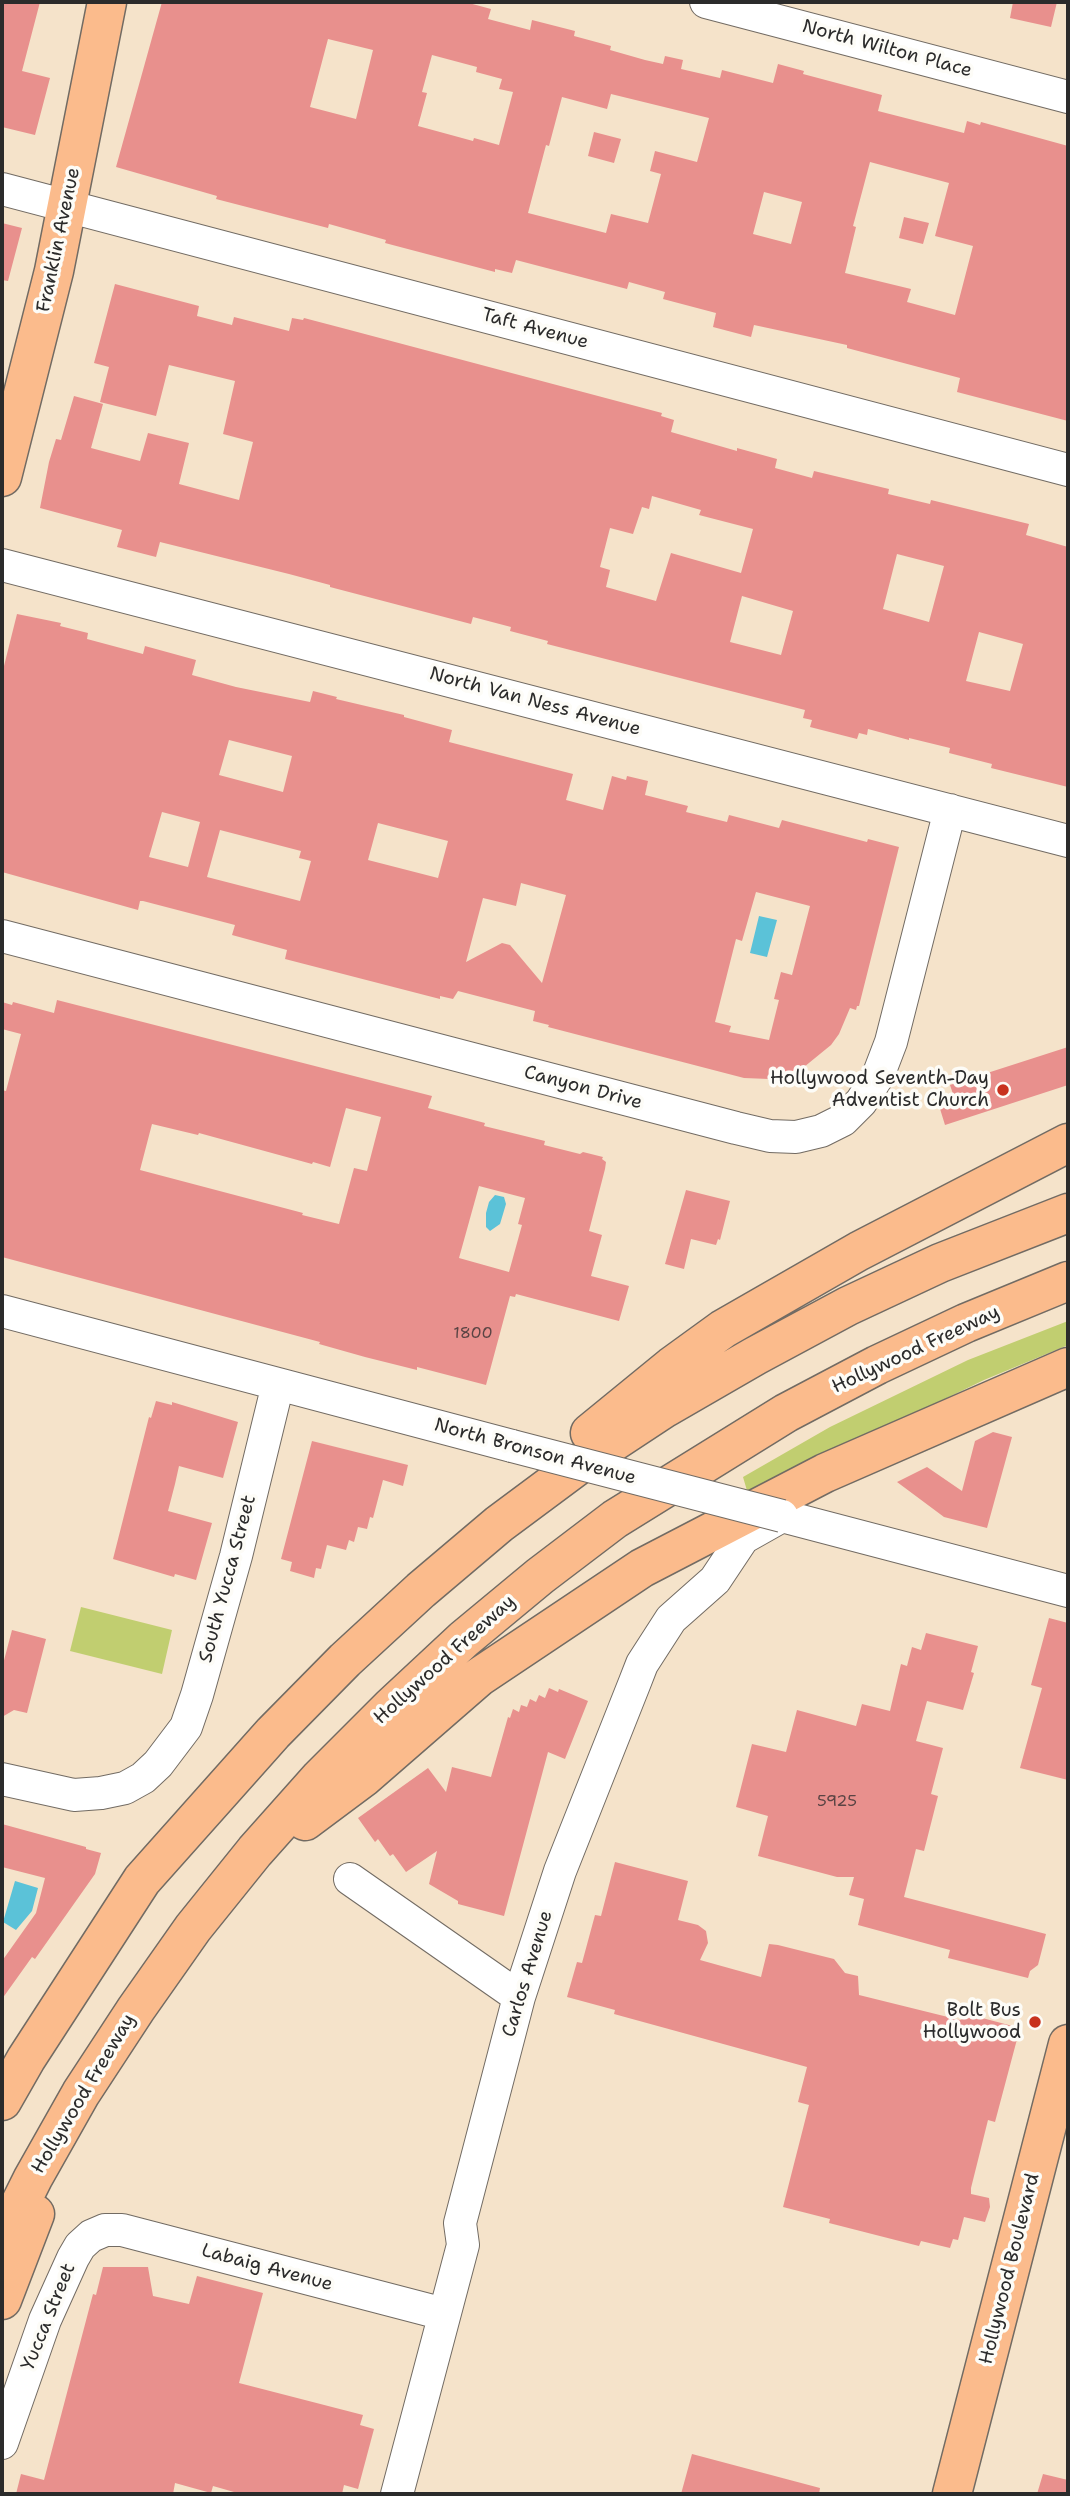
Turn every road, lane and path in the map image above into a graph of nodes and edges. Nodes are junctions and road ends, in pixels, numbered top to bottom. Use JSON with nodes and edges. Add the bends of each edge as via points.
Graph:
{"nodes":[{"id":1,"x":107,"y":2,"type":"edge"},
{"id":2,"x":706,"y":2,"type":"edge"},
{"id":3,"x":1068,"y":97,"type":"edge"},
{"id":4,"x":2,"y":190,"type":"edge"},
{"id":5,"x":67,"y":207,"type":"junction"},
{"id":6,"x":1068,"y":470,"type":"edge"},
{"id":7,"x":2,"y":477,"type":"edge"},
{"id":8,"x":2,"y":565,"type":"edge"},
{"id":9,"x":950,"y":810,"type":"junction"},
{"id":10,"x":1068,"y":841,"type":"edge"},
{"id":11,"x":2,"y":936,"type":"edge"},
{"id":12,"x":1068,"y":1143,"type":"edge"},
{"id":13,"x":1068,"y":1213,"type":"edge"},
{"id":14,"x":1065,"y":1283,"type":"edge"},
{"id":15,"x":2,"y":1311,"type":"edge"},
{"id":16,"x":1068,"y":1367,"type":"edge"},
{"id":17,"x":278,"y":1384,"type":"junction"},
{"id":18,"x":782,"y":1516,"type":"junction"},
{"id":19,"x":421,"y":1590,"type":"junction"},
{"id":20,"x":1068,"y":1591,"type":"edge"},
{"id":21,"x":2,"y":1779,"type":"edge"},
{"id":22,"x":255,"y":1851,"type":"junction"},
{"id":23,"x":350,"y":1879,"type":"dead end"},
{"id":24,"x":142,"y":1880,"type":"junction"},
{"id":25,"x":519,"y":1997,"type":"junction"},
{"id":26,"x":1068,"y":2044,"type":"edge"},
{"id":27,"x":2,"y":2049,"type":"edge"},
{"id":28,"x":81,"y":2093,"type":"junction"},
{"id":29,"x":2,"y":2101,"type":"edge"},
{"id":30,"x":91,"y":2236,"type":"joint"},
{"id":31,"x":2,"y":2239,"type":"edge"},
{"id":32,"x":2,"y":2300,"type":"edge"},
{"id":33,"x":444,"y":2314,"type":"junction"},
{"id":34,"x":2,"y":2443,"type":"edge"},
{"id":35,"x":397,"y":2494,"type":"edge"},
{"id":36,"x":952,"y":2494,"type":"edge"}],
"edges":[{"from":1,"to":5,"type":"main road","name":"Franklin Avenue"},
{"from":2,"to":3,"type":"street","name":"North Wilton Place"},
{"from":4,"to":5,"type":"street","name":"Taft Avenue"},
{"from":5,"to":6,"type":"street","name":"Taft Avenue"},
{"from":5,"to":7,"type":"main road","name":"Franklin Avenue"},
{"from":8,"to":9,"type":"street","name":"North Van Ness Avenue"},
{"from":9,"to":10,"type":"street","name":"North Van Ness Avenue"},
{"from":9,"to":11,"type":"street","name":"Canyon Drive","via":[[891,1042],[878,1076],[843,1121],[796,1137],[736,1128]]},
{"from":12,"to":19,"type":"main road","via":[[859,1251],[723,1329],[584,1438]]},
{"from":13,"to":19,"type":"main road","via":[[940,1263],[848,1306],[688,1395],[578,1465]]},
{"from":14,"to":22,"type":"main road","name":"Hollywood Freeway","via":[[866,1371],[786,1413],[615,1519],[464,1639],[320,1778]]},
{"from":15,"to":17,"type":"street","name":"North Bronson Avenue"},
{"from":16,"to":22,"type":"main road","via":[[825,1473],[642,1568],[479,1678],[364,1777]]},
{"from":17,"to":18,"type":"street","name":"North Bronson Avenue","bridge":true},
{"from":17,"to":21,"type":"street","name":"South Yucca Street","via":[[236,1556],[186,1727],[158,1764],[125,1788],[74,1795]]},
{"from":18,"to":20,"type":"street","name":"North Bronson Avenue"},
{"from":18,"to":25,"type":"street","name":"Carlos Avenue","via":[[743,1538],[715,1580],[671,1619],[642,1664],[560,1871]]},
{"from":19,"to":24,"type":"main road","via":[[273,1733]]},
{"from":22,"to":28,"type":"main road","name":"Hollywood Freeway","via":[[193,1928]]},
{"from":23,"to":25,"type":"street"},
{"from":24,"to":27,"type":"main road"},
{"from":24,"to":29,"type":"main road"},
{"from":25,"to":33,"type":"street","name":"Carlos Avenue","via":[[460,2223],[463,2245]]},
{"from":26,"to":36,"type":"main road","name":"Hollywood Boulevard"},
{"from":28,"to":31,"type":"main road","name":"Hollywood Freeway"},
{"from":28,"to":32,"type":"main road"},
{"from":30,"to":33,"type":"street","name":"Labaig Avenue","via":[[122,2230]]},
{"from":30,"to":34,"type":"street","name":"Yucca Street","via":[[73,2258],[45,2320]]},
{"from":33,"to":35,"type":"street","name":"Carlos Avenue"}]}
